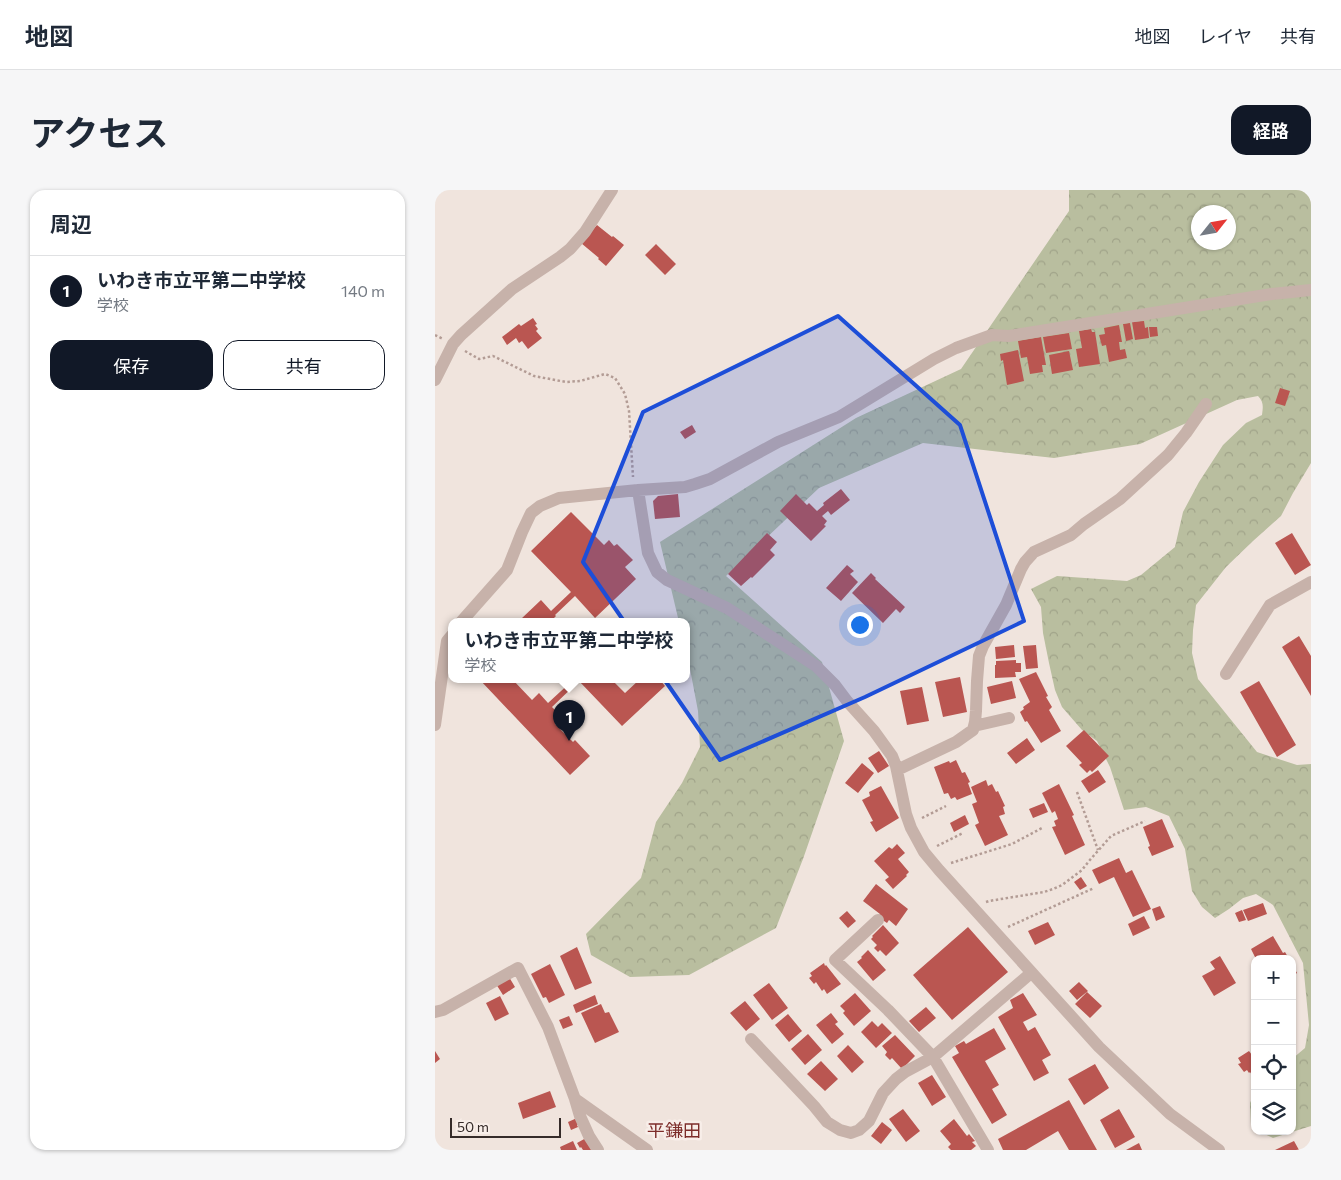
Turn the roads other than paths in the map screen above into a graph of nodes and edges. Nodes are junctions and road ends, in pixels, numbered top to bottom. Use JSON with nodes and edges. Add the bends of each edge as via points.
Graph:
{"nodes":[{"id":1,"x":612,"y":190,"type":"edge"},
{"id":2,"x":1311,"y":290,"type":"edge"},
{"id":3,"x":435,"y":380,"type":"edge"},
{"id":4,"x":1206,"y":404,"type":"dead end"},
{"id":5,"x":636,"y":490,"type":"junction"},
{"id":6,"x":1311,"y":582,"type":"edge"},
{"id":7,"x":465,"y":618,"type":"edge"},
{"id":8,"x":448,"y":640,"type":"edge"},
{"id":9,"x":1226,"y":674,"type":"dead end"},
{"id":10,"x":1009,"y":718,"type":"dead end"},
{"id":11,"x":435,"y":725,"type":"edge"},
{"id":12,"x":974,"y":726,"type":"junction"},
{"id":13,"x":897,"y":770,"type":"junction"},
{"id":14,"x":878,"y":920,"type":"dead end"},
{"id":15,"x":1031,"y":973,"type":"junction"},
{"id":16,"x":435,"y":1012,"type":"edge"},
{"id":17,"x":751,"y":1039,"type":"dead end"},
{"id":18,"x":933,"y":1057,"type":"junction"},
{"id":19,"x":575,"y":1099,"type":"junction"},
{"id":20,"x":598,"y":1150,"type":"edge"},
{"id":21,"x":647,"y":1150,"type":"edge"},
{"id":22,"x":988,"y":1150,"type":"edge"},
{"id":23,"x":1219,"y":1150,"type":"edge"}],
"edges":[{"from":1,"to":3,"type":"street","via":[[570,249],[512,288],[453,344]]},
{"from":2,"to":5,"type":"street","via":[[1009,336],[992,335],[934,359],[839,417],[778,442],[710,479],[685,486]]},
{"from":4,"to":12,"type":"street","via":[[1168,455],[1120,499],[1071,535],[1034,552],[1025,562],[979,656]]},
{"from":5,"to":7,"type":"street","via":[[559,498],[531,513],[507,570]]},
{"from":5,"to":13,"type":"street","via":[[648,553],[657,572],[667,580],[727,608],[817,666],[885,745]]},
{"from":6,"to":9,"type":"street","via":[[1270,605]]},
{"from":8,"to":11,"type":"street"},
{"from":10,"to":12,"type":"street"},
{"from":12,"to":13,"type":"street","via":[[956,742]]},
{"from":13,"to":15,"type":"street","via":[[909,824],[924,852]]},
{"from":14,"to":18,"type":"street","via":[[835,960]]},
{"from":15,"to":18,"type":"street"},
{"from":15,"to":23,"type":"street","via":[[1099,1047],[1170,1114]]},
{"from":16,"to":19,"type":"street","via":[[518,968],[547,1026]]},
{"from":17,"to":18,"type":"street","via":[[827,1122],[851,1132],[869,1121],[883,1093],[896,1079]]},
{"from":18,"to":22,"type":"street"},
{"from":19,"to":20,"type":"street"},
{"from":19,"to":21,"type":"street"}]}
